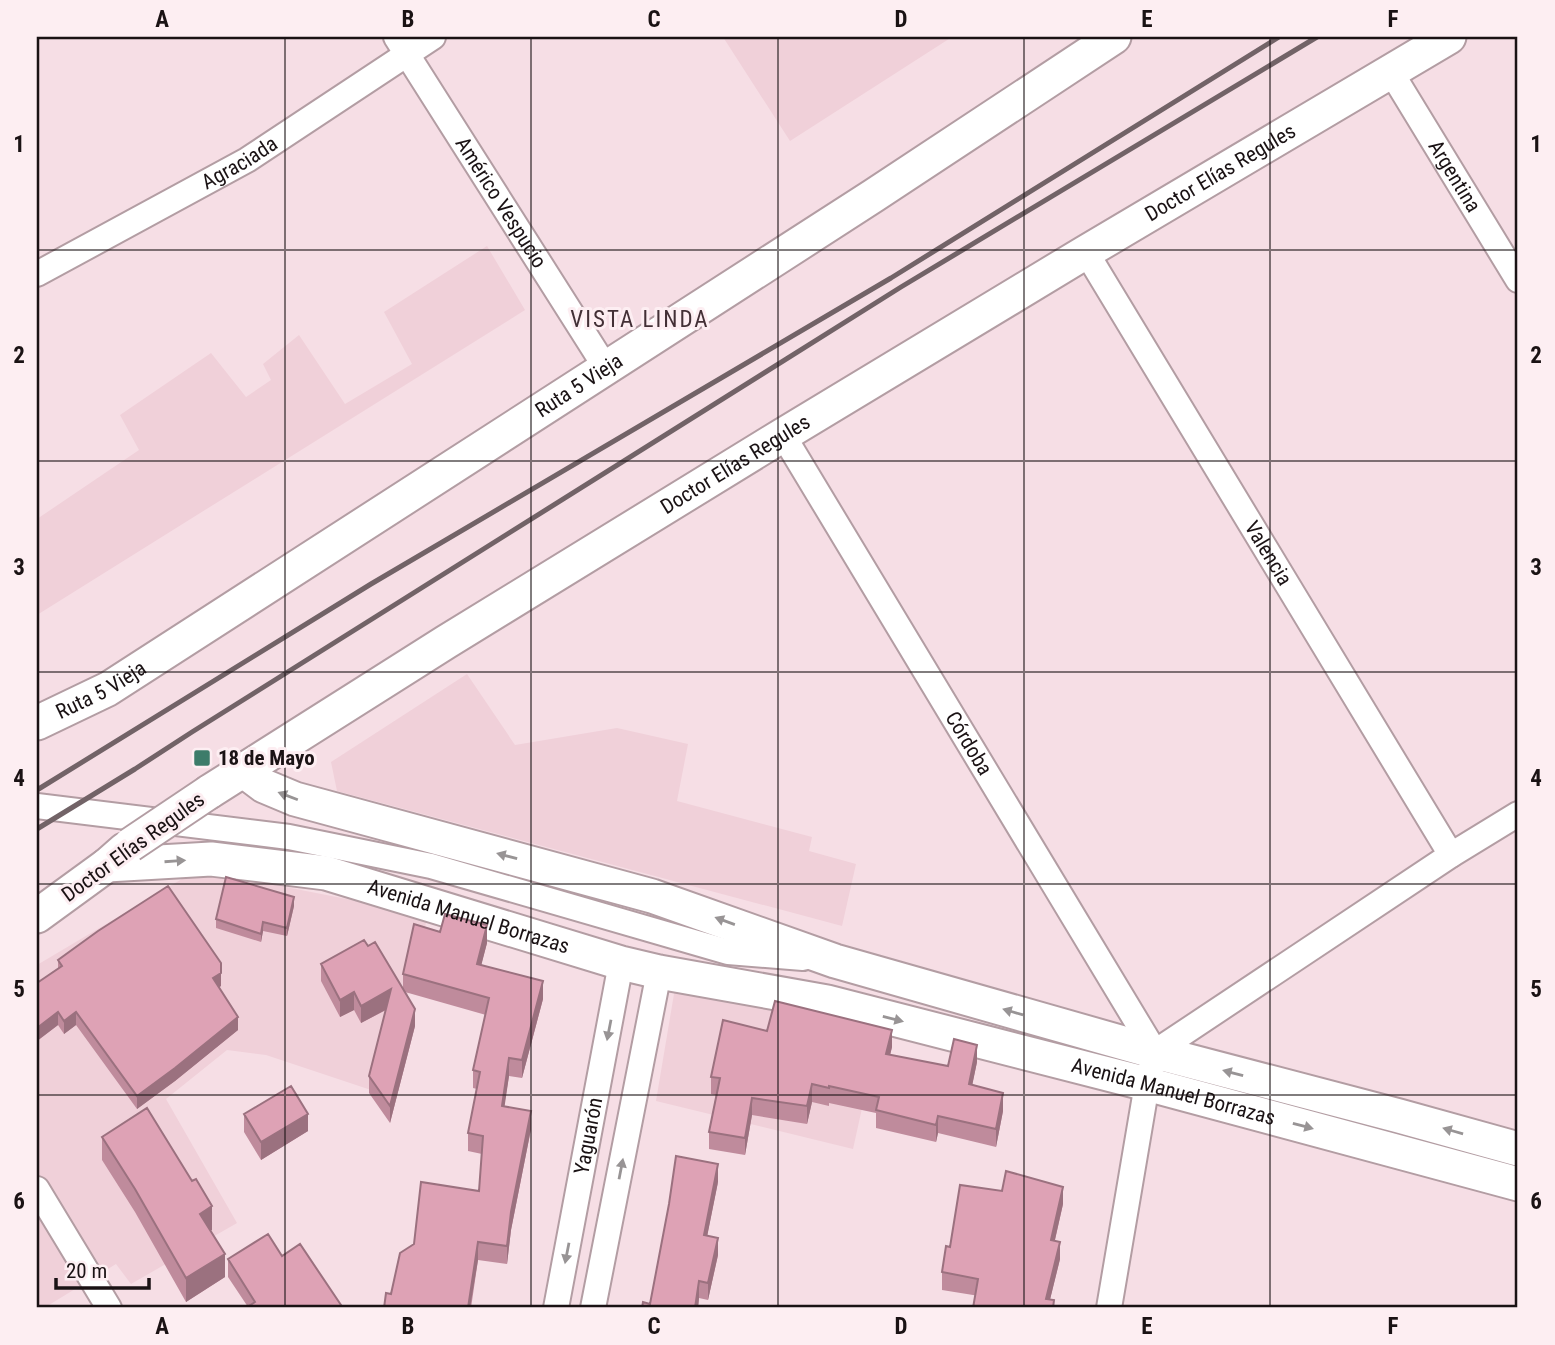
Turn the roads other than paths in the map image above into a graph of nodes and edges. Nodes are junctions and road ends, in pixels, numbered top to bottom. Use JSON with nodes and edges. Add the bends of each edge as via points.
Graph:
{"nodes":[{"id":1,"x":433,"y":37,"type":"edge"},
{"id":2,"x":1114,"y":37,"type":"edge"},
{"id":3,"x":1449,"y":37,"type":"edge"},
{"id":4,"x":402,"y":45,"type":"edge"},
{"id":5,"x":1391,"y":72,"type":"junction"},
{"id":6,"x":1086,"y":252,"type":"junction"},
{"id":7,"x":37,"y":274,"type":"edge"},
{"id":8,"x":1518,"y":280,"type":"edge"},
{"id":9,"x":606,"y":368,"type":"junction"},
{"id":10,"x":783,"y":435,"type":"junction"},
{"id":11,"x":37,"y":723,"type":"edge"},
{"id":12,"x":244,"y":771,"type":"junction"},
{"id":13,"x":37,"y":806,"type":"edge"},
{"id":14,"x":1518,"y":814,"type":"edge"},
{"id":15,"x":118,"y":855,"type":"junction"},
{"id":16,"x":1451,"y":855,"type":"junction"},
{"id":17,"x":37,"y":916,"type":"edge"},
{"id":18,"x":728,"y":951,"type":"junction"},
{"id":19,"x":835,"y":961,"type":"junction"},
{"id":20,"x":621,"y":963,"type":"junction"},
{"id":21,"x":659,"y":972,"type":"junction"},
{"id":22,"x":827,"y":1002,"type":"junction"},
{"id":23,"x":1155,"y":1052,"type":"junction"},
{"id":24,"x":1147,"y":1084,"type":"junction"},
{"id":25,"x":1518,"y":1149,"type":"edge"},
{"id":26,"x":1518,"y":1184,"type":"edge"},
{"id":27,"x":37,"y":1189,"type":"edge"},
{"id":28,"x":109,"y":1308,"type":"edge"},
{"id":29,"x":556,"y":1308,"type":"edge"},
{"id":30,"x":593,"y":1308,"type":"edge"},
{"id":31,"x":1109,"y":1308,"type":"edge"}],
"edges":[{"from":1,"to":4,"type":"street","name":"Agraciada"},
{"from":2,"to":9,"type":"street","name":"Ruta 5 Vieja"},
{"from":3,"to":5,"type":"street","name":"Doctor Elías Regules"},
{"from":4,"to":7,"type":"street","name":"Agraciada","via":[[247,160]]},
{"from":4,"to":9,"type":"street","name":"Américo Vespucio"},
{"from":5,"to":6,"type":"street","name":"Doctor Elías Regules"},
{"from":5,"to":8,"type":"street","name":"Argentina"},
{"from":6,"to":10,"type":"street","name":"Doctor Elías Regules"},
{"from":6,"to":16,"type":"street","name":"Valencia"},
{"from":9,"to":11,"type":"street","name":"Ruta 5 Vieja","via":[[108,689]]},
{"from":10,"to":12,"type":"street","name":"Doctor Elías Regules"},
{"from":10,"to":23,"type":"street","name":"Córdoba"},
{"from":12,"to":15,"type":"street","name":"Doctor Elías Regules","bridge":true},
{"from":19,"to":12,"type":"street","name":"Avenida Manuel Borrazas","one_way":true,"via":[[652,896],[295,799],[264,786]]},
{"from":13,"to":18,"type":"street","name":"Avenida Manuel Borrazas","via":[[289,837],[431,866]]},
{"from":14,"to":16,"type":"street"},
{"from":15,"to":17,"type":"street","name":"Doctor Elías Regules"},
{"from":15,"to":20,"type":"street","name":"Avenida Manuel Borrazas","one_way":true,"via":[[211,859],[326,873]]},
{"from":16,"to":23,"type":"street"},
{"from":18,"to":19,"type":"street","name":"Avenida Manuel Borrazas"},
{"from":18,"to":22,"type":"street","name":"Avenida Manuel Borrazas"},
{"from":23,"to":19,"type":"street","name":"Avenida Manuel Borrazas","one_way":true},
{"from":20,"to":21,"type":"street","name":"Avenida Manuel Borrazas"},
{"from":20,"to":29,"type":"street","name":"Yaguarón","one_way":true},
{"from":21,"to":22,"type":"street","name":"Avenida Manuel Borrazas"},
{"from":30,"to":21,"type":"street","name":"Yaguarón","one_way":true},
{"from":22,"to":24,"type":"street","name":"Avenida Manuel Borrazas","one_way":true},
{"from":23,"to":24,"type":"street"},
{"from":25,"to":23,"type":"street","name":"Avenida Manuel Borrazas","one_way":true},
{"from":24,"to":26,"type":"street","name":"Avenida Manuel Borrazas","one_way":true},
{"from":24,"to":31,"type":"street"},
{"from":27,"to":28,"type":"street"}]}
